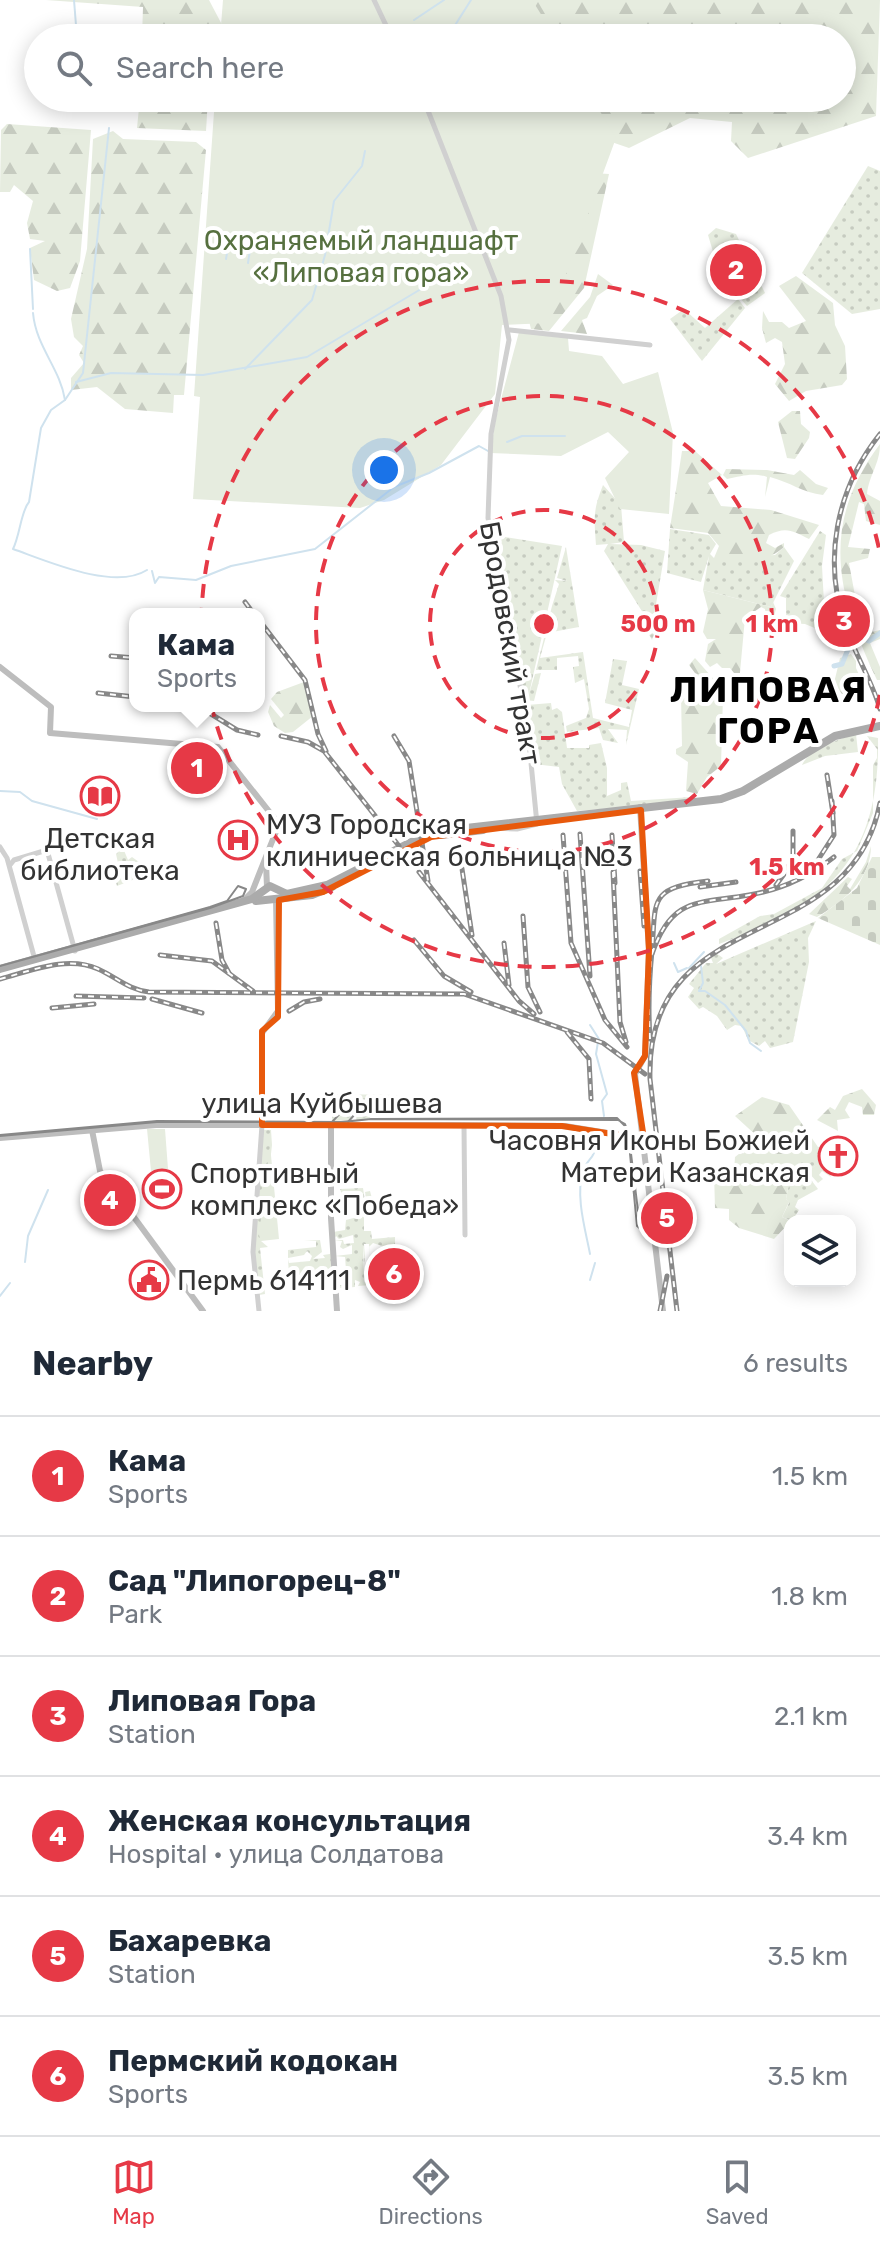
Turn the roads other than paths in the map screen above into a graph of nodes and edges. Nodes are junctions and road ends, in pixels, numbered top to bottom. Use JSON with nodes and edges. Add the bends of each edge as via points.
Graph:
{"nodes":[{"id":1,"x":374,"y":0,"type":"edge"},
{"id":2,"x":385,"y":24,"type":"edge"},
{"id":3,"x":429,"y":112,"type":"edge"},
{"id":4,"x":510,"y":330,"type":"junction"},
{"id":5,"x":650,"y":345,"type":"dead end"},
{"id":6,"x":0,"y":667,"type":"edge"},
{"id":7,"x":880,"y":728,"type":"edge"},
{"id":8,"x":640,"y":809,"type":"junction"},
{"id":9,"x":535,"y":822,"type":"junction"},
{"id":10,"x":468,"y":830,"type":"junction"},
{"id":11,"x":0,"y":847,"type":"edge"},
{"id":12,"x":11,"y":863,"type":"junction"},
{"id":13,"x":266,"y":863,"type":"junction"},
{"id":14,"x":328,"y":887,"type":"junction"},
{"id":15,"x":271,"y":893,"type":"junction"},
{"id":16,"x":240,"y":902,"type":"junction"},
{"id":17,"x":75,"y":950,"type":"junction"},
{"id":18,"x":35,"y":961,"type":"junction"},
{"id":19,"x":0,"y":971,"type":"edge"},
{"id":20,"x":262,"y":1125,"type":"junction"},
{"id":21,"x":331,"y":1125,"type":"junction"},
{"id":22,"x":464,"y":1125,"type":"junction"},
{"id":23,"x":92,"y":1130,"type":"junction"},
{"id":24,"x":0,"y":1138,"type":"edge"},
{"id":25,"x":644,"y":1139,"type":"junction"},
{"id":26,"x":465,"y":1235,"type":"dead end"},
{"id":27,"x":203,"y":1311,"type":"edge"},
{"id":28,"x":259,"y":1311,"type":"edge"},
{"id":29,"x":337,"y":1311,"type":"edge"},
{"id":30,"x":663,"y":1311,"type":"edge"}],
"edges":[{"from":1,"to":2,"type":"street"},
{"from":3,"to":4,"type":"street","name":"Бродовский тракт"},
{"from":4,"to":5,"type":"street"},
{"from":4,"to":9,"type":"street","name":"Бродовский тракт","via":[[491,434],[488,518],[527,722]]},
{"from":6,"to":13,"type":"main road","via":[[51,707],[50,733],[218,747],[279,824]]},
{"from":7,"to":8,"type":"main road","via":[[836,739],[730,801]]},
{"from":8,"to":9,"type":"main road"},
{"from":8,"to":9,"type":"main road"},
{"from":8,"to":25,"type":"main road","via":[[649,950],[646,1053],[635,1074]]},
{"from":9,"to":10,"type":"main road"},
{"from":9,"to":10,"type":"main road"},
{"from":10,"to":14,"type":"main road","via":[[424,836]]},
{"from":11,"to":12,"type":"street"},
{"from":12,"to":17,"type":"street","via":[[47,850]]},
{"from":12,"to":18,"type":"street"},
{"from":13,"to":15,"type":"main road"},
{"from":13,"to":16,"type":"main road","via":[[250,896]]},
{"from":14,"to":15,"type":"main road"},
{"from":14,"to":15,"type":"main road","via":[[287,897]]},
{"from":15,"to":16,"type":"main road"},
{"from":15,"to":17,"type":"main road"},
{"from":15,"to":20,"type":"main road","via":[[278,1011],[262,1031]]},
{"from":16,"to":17,"type":"main road"},
{"from":17,"to":18,"type":"main road"},
{"from":18,"to":19,"type":"main road"},
{"from":20,"to":21,"type":"main road","name":"улица Куйбышева"},
{"from":20,"to":23,"type":"main road","name":"улица Куйбышева"},
{"from":20,"to":28,"type":"street","via":[[253,1252]]},
{"from":21,"to":22,"type":"main road","name":"улица Куйбышева"},
{"from":21,"to":29,"type":"main road"},
{"from":22,"to":25,"type":"main road","name":"улица Куйбышева","via":[[569,1126]]},
{"from":22,"to":26,"type":"street"},
{"from":23,"to":24,"type":"main road","name":"улица Куйбышева"},
{"from":23,"to":27,"type":"main road","via":[[100,1171]]},
{"from":25,"to":30,"type":"main road"}]}
